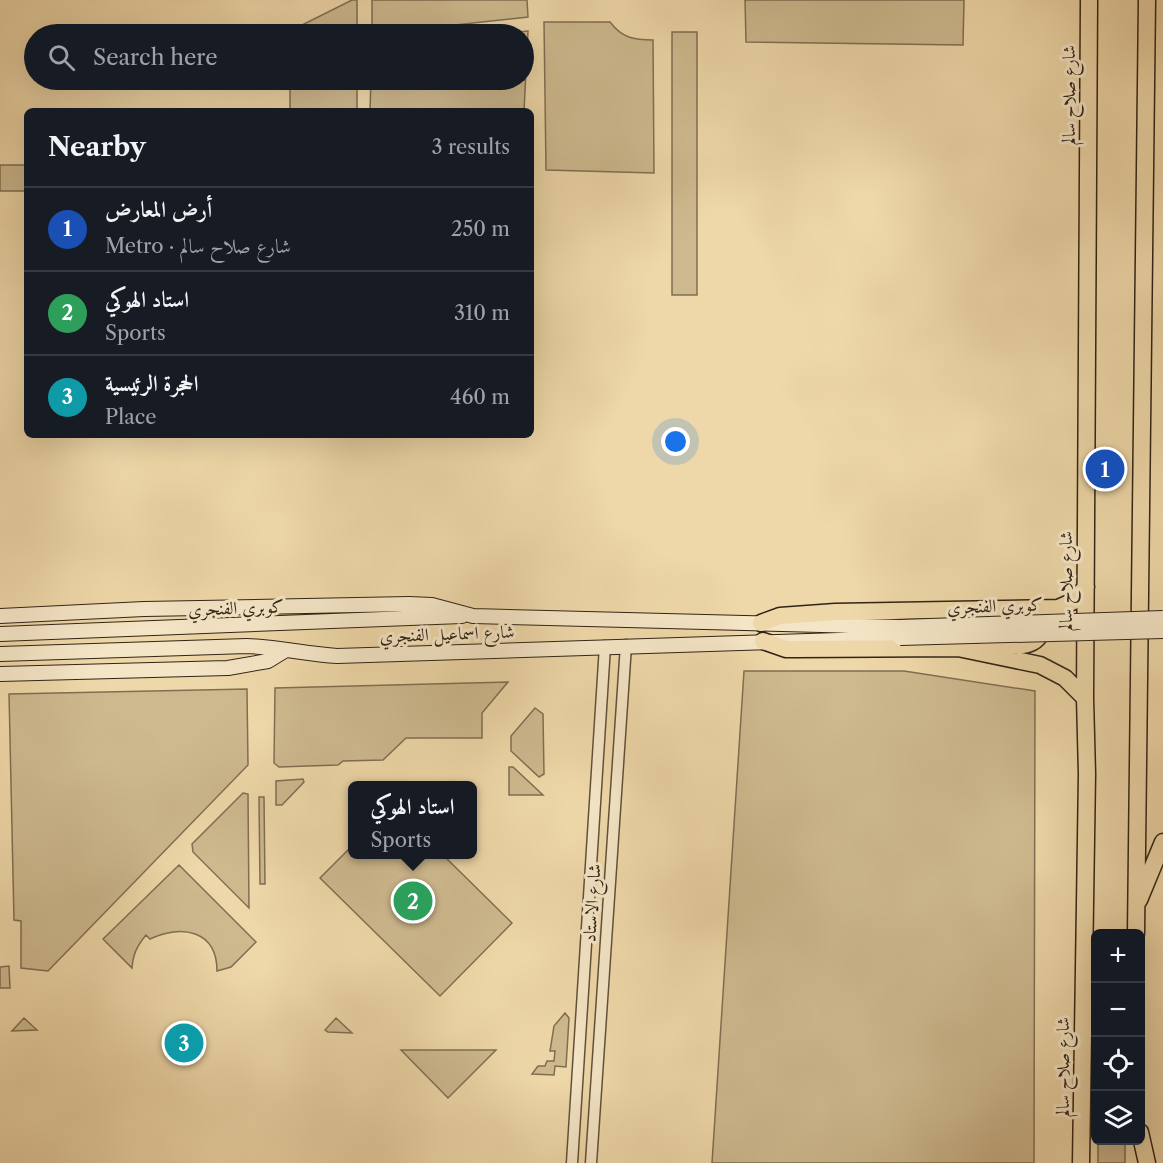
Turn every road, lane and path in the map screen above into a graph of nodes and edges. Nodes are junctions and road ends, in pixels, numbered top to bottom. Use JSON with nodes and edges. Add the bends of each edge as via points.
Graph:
{"nodes":[{"id":1,"x":1089,"y":0,"type":"edge"},
{"id":2,"x":1148,"y":0,"type":"edge"},
{"id":3,"x":1086,"y":587,"type":"junction"},
{"id":4,"x":1031,"y":609,"type":"junction"},
{"id":5,"x":0,"y":616,"type":"edge"},
{"id":6,"x":473,"y":616,"type":"junction"},
{"id":7,"x":1163,"y":618,"type":"edge"},
{"id":8,"x":761,"y":623,"type":"junction"},
{"id":9,"x":1163,"y":631,"type":"edge"},
{"id":10,"x":900,"y":633,"type":"junction"},
{"id":11,"x":0,"y":634,"type":"edge"},
{"id":12,"x":763,"y":641,"type":"junction"},
{"id":13,"x":626,"y":645,"type":"junction"},
{"id":14,"x":605,"y":646,"type":"junction"},
{"id":15,"x":958,"y":648,"type":"junction"},
{"id":16,"x":286,"y":650,"type":"junction"},
{"id":17,"x":0,"y":654,"type":"edge"},
{"id":18,"x":0,"y":674,"type":"edge"},
{"id":19,"x":1085,"y":698,"type":"junction"},
{"id":20,"x":1163,"y":842,"type":"edge"},
{"id":21,"x":1136,"y":909,"type":"junction"},
{"id":22,"x":1136,"y":929,"type":"edge"},
{"id":23,"x":1136,"y":1145,"type":"edge"},
{"id":24,"x":1143,"y":1145,"type":"edge"},
{"id":25,"x":572,"y":1163,"type":"edge"},
{"id":26,"x":591,"y":1163,"type":"edge"},
{"id":27,"x":1081,"y":1163,"type":"edge"},
{"id":28,"x":1135,"y":1163,"type":"edge"},
{"id":29,"x":1147,"y":1163,"type":"edge"}],
"edges":[{"from":1,"to":3,"type":"highway","name":"شارع صلاح سالم"},
{"from":2,"to":21,"type":"highway"},
{"from":3,"to":4,"type":"highway","via":[[1066,605]]},
{"from":3,"to":19,"type":"highway","name":"شارع صلاح سالم"},
{"from":4,"to":8,"type":"highway","via":[[834,612],[780,616]]},
{"from":4,"to":15,"type":"highway","via":[[1042,617],[1039,638],[1034,643]]},
{"from":5,"to":6,"type":"main road","name":"شارع اسماعيل الفنجري","via":[[409,604],[432,605]]},
{"from":6,"to":8,"type":"main road","name":"شارع اسماعيل الفنجري"},
{"from":6,"to":11,"type":"main road","name":"كوبري الفنجري"},
{"from":7,"to":10,"type":"main road","name":"كوبري الفنجري","bridge":true},
{"from":8,"to":10,"type":"main road","name":"شارع اسماعيل الفنجري"},
{"from":9,"to":10,"type":"main road","name":"كوبري الفنجري","bridge":true},
{"from":10,"to":12,"type":"main road","name":"شارع اسماعيل الفنجري"},
{"from":12,"to":13,"type":"main road","name":"شارع اسماعيل الفنجري"},
{"from":12,"to":15,"type":"highway","via":[[796,650]]},
{"from":13,"to":14,"type":"main road","name":"شارع اسماعيل الفنجري"},
{"from":13,"to":26,"type":"street","name":"شارع الاستاد"},
{"from":14,"to":16,"type":"main road","name":"شارع اسماعيل الفنجري","via":[[337,656]]},
{"from":14,"to":25,"type":"street","name":"شارع الاستاد"},
{"from":15,"to":19,"type":"highway","via":[[1040,665],[1065,678]]},
{"from":16,"to":17,"type":"main road","via":[[247,646]]},
{"from":16,"to":18,"type":"main road","via":[[268,660],[228,668]]},
{"from":19,"to":27,"type":"highway","name":"شارع صلاح سالم"},
{"from":20,"to":21,"type":"highway"},
{"from":21,"to":22,"type":"highway"},
{"from":23,"to":28,"type":"highway"},
{"from":24,"to":29,"type":"highway"}]}
